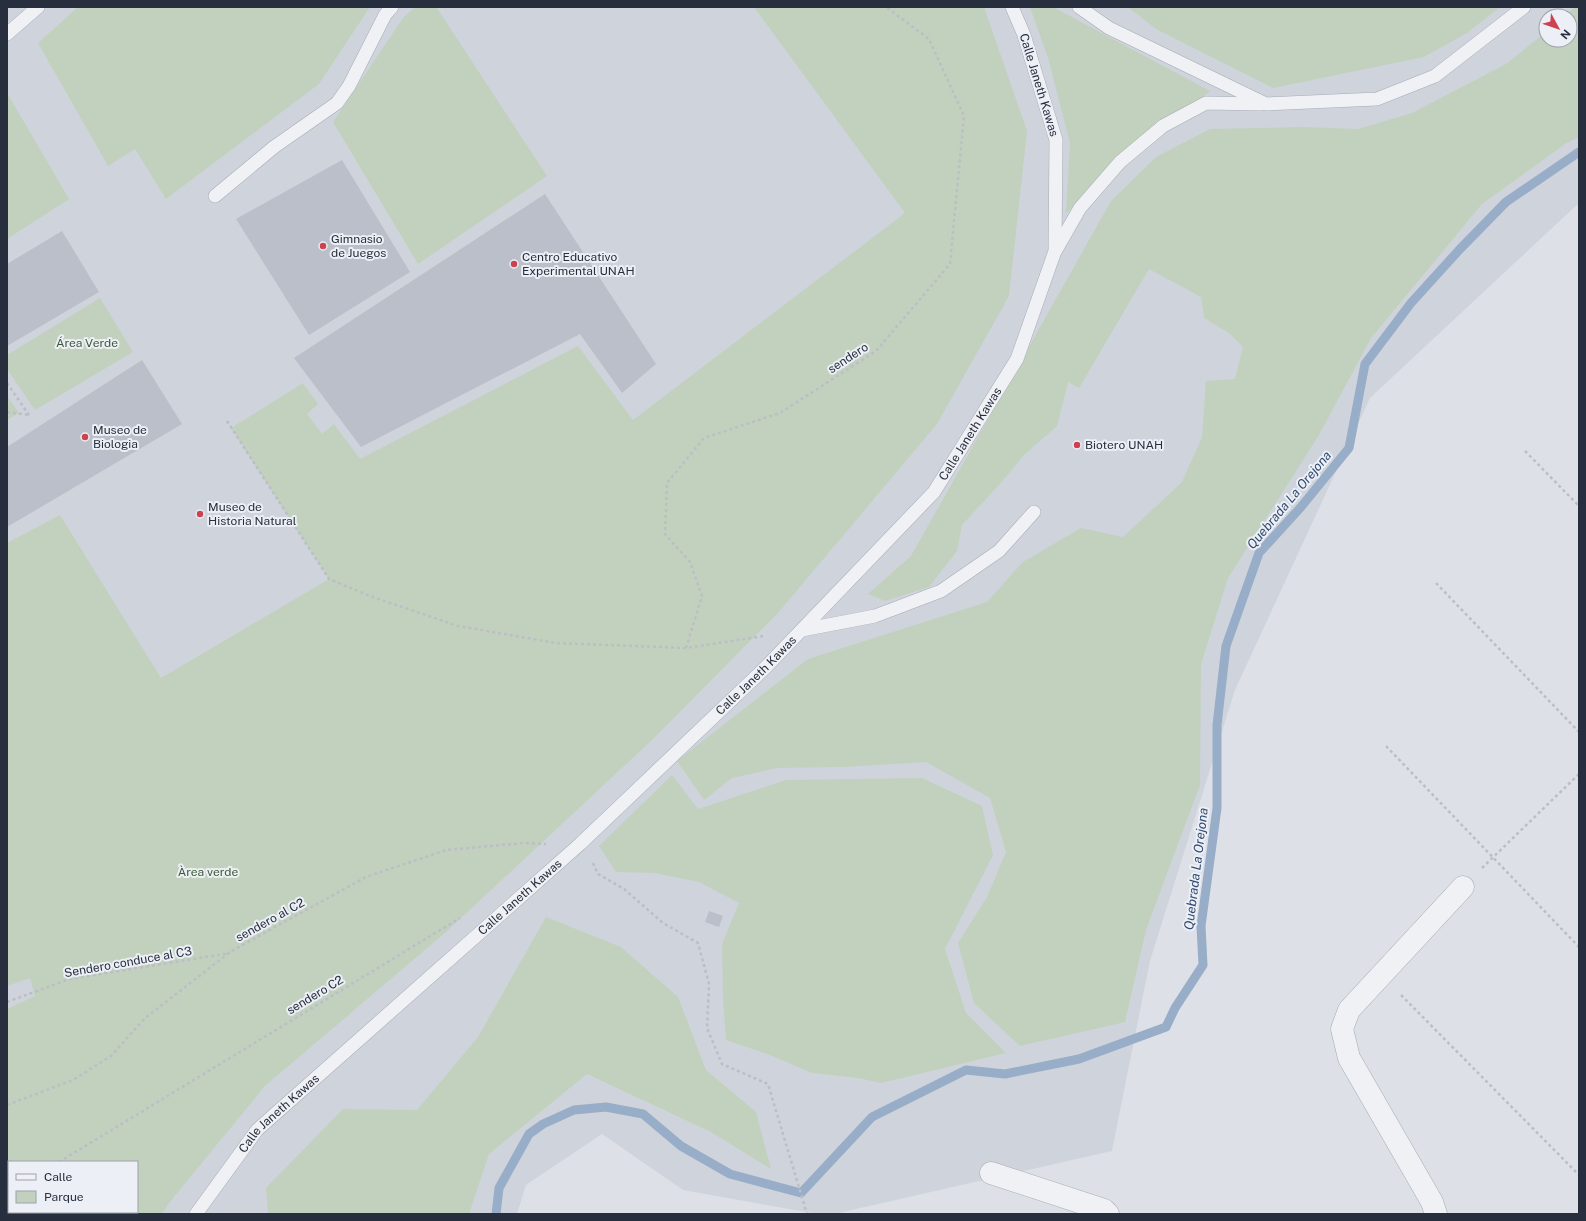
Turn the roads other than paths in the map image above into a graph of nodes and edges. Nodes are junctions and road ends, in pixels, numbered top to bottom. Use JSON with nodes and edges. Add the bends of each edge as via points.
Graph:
{"nodes":[{"id":1,"x":38,"y":7,"type":"edge"},
{"id":2,"x":392,"y":7,"type":"edge"},
{"id":3,"x":1012,"y":7,"type":"edge"},
{"id":4,"x":1079,"y":7,"type":"edge"},
{"id":5,"x":1524,"y":7,"type":"edge"},
{"id":6,"x":7,"y":34,"type":"edge"},
{"id":7,"x":1266,"y":104,"type":"junction"},
{"id":8,"x":215,"y":196,"type":"dead end"},
{"id":9,"x":1055,"y":251,"type":"junction"},
{"id":10,"x":1034,"y":512,"type":"dead end"},
{"id":11,"x":802,"y":630,"type":"junction"},
{"id":12,"x":1463,"y":887,"type":"road end"},
{"id":13,"x":991,"y":1173,"type":"dead end"},
{"id":14,"x":196,"y":1214,"type":"edge"},
{"id":15,"x":1108,"y":1214,"type":"edge"},
{"id":16,"x":1436,"y":1214,"type":"edge"}],
"edges":[{"from":1,"to":6,"type":"lane"},
{"from":2,"to":8,"type":"lane","via":[[337,103],[274,147]]},
{"from":3,"to":9,"type":"lane","name":"Calle Janeth Kawas","via":[[1024,35],[1056,140]]},
{"from":4,"to":7,"type":"lane","via":[[1109,28]]},
{"from":5,"to":7,"type":"lane","via":[[1434,76],[1377,99]]},
{"from":7,"to":9,"type":"lane","via":[[1206,103],[1163,126],[1120,162],[1080,208]]},
{"from":9,"to":11,"type":"lane","name":"Calle Janeth Kawas","via":[[1017,359],[934,492]]},
{"from":10,"to":11,"type":"lane","via":[[999,550],[941,591],[875,616]]},
{"from":11,"to":14,"type":"lane","name":"Calle Janeth Kawas","via":[[580,844],[257,1130]]},
{"from":12,"to":16,"type":"street","via":[[1349,1010],[1342,1029],[1349,1058],[1432,1202]]},
{"from":13,"to":15,"type":"street","via":[[1104,1210]]}]}
